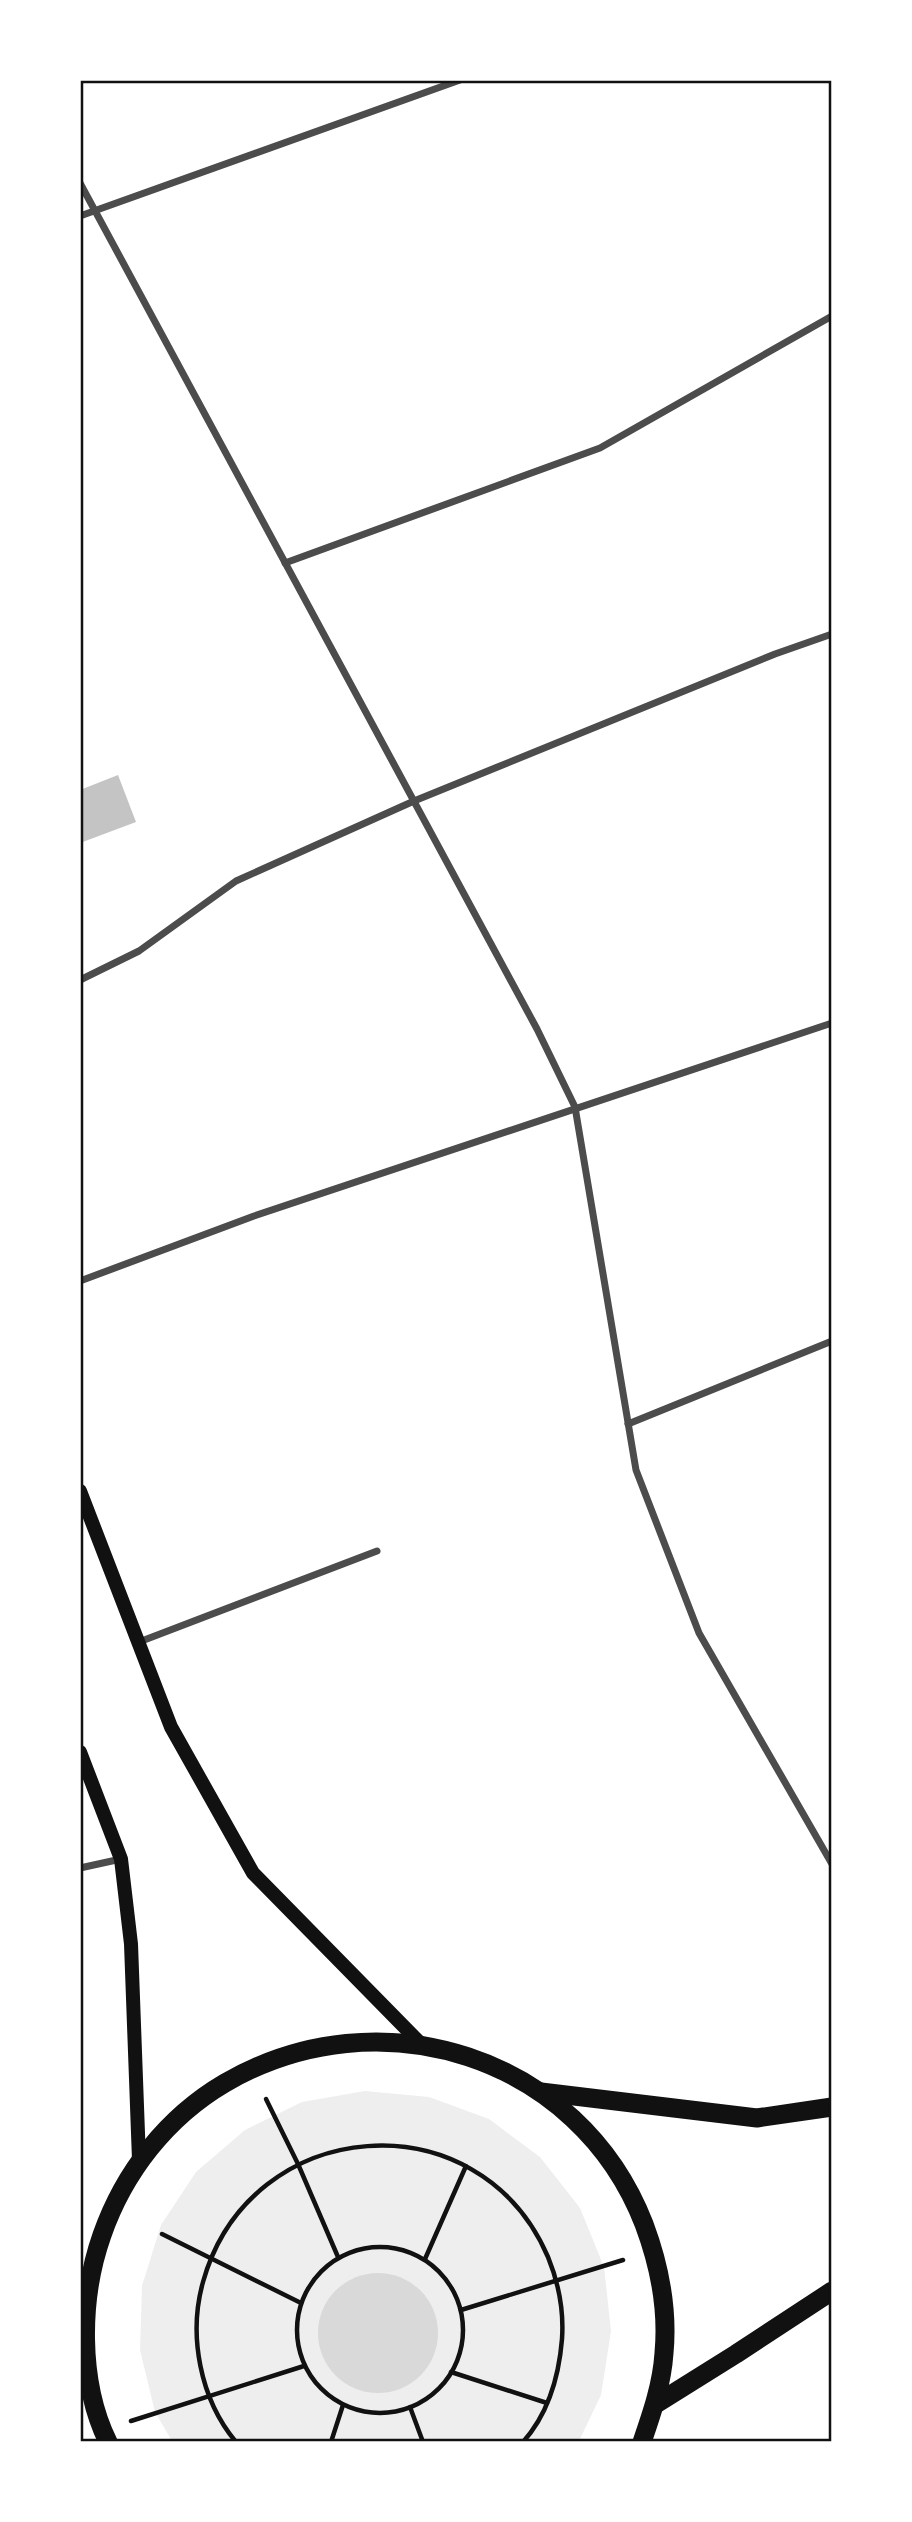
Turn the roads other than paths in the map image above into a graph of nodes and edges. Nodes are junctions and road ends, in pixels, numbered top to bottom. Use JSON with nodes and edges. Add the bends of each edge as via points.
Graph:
{"nodes":[{"id":1,"x":460,"y":80,"type":"edge"},
{"id":2,"x":80,"y":183,"type":"edge"},
{"id":3,"x":94,"y":211,"type":"junction"},
{"id":4,"x":80,"y":216,"type":"edge"},
{"id":5,"x":831,"y":316,"type":"edge"},
{"id":6,"x":285,"y":563,"type":"junction"},
{"id":7,"x":831,"y":634,"type":"edge"},
{"id":8,"x":414,"y":801,"type":"junction"},
{"id":9,"x":80,"y":980,"type":"edge"},
{"id":10,"x":831,"y":1023,"type":"edge"},
{"id":11,"x":575,"y":1107,"type":"junction"},
{"id":12,"x":80,"y":1281,"type":"edge"},
{"id":13,"x":831,"y":1341,"type":"edge"},
{"id":14,"x":628,"y":1424,"type":"junction"},
{"id":15,"x":80,"y":1492,"type":"edge"},
{"id":16,"x":377,"y":1551,"type":"dead end"},
{"id":17,"x":139,"y":1642,"type":"junction"},
{"id":18,"x":80,"y":1752,"type":"edge"},
{"id":19,"x":121,"y":1859,"type":"junction"},
{"id":20,"x":831,"y":1864,"type":"edge"},
{"id":21,"x":80,"y":1868,"type":"edge"},
{"id":22,"x":421,"y":2044,"type":"junction"},
{"id":23,"x":540,"y":2092,"type":"junction"},
{"id":24,"x":831,"y":2107,"type":"edge"},
{"id":25,"x":139,"y":2160,"type":"junction"},
{"id":26,"x":87,"y":2265,"type":"edge"},
{"id":27,"x":831,"y":2291,"type":"edge"},
{"id":28,"x":656,"y":2403,"type":"junction"},
{"id":29,"x":105,"y":2436,"type":"edge"},
{"id":30,"x":642,"y":2441,"type":"edge"}],
"edges":[{"from":1,"to":3,"type":"street"},
{"from":2,"to":3,"type":"street"},
{"from":3,"to":4,"type":"street"},
{"from":3,"to":6,"type":"street"},
{"from":5,"to":6,"type":"street","via":[[600,448]]},
{"from":6,"to":8,"type":"street"},
{"from":7,"to":8,"type":"street"},
{"from":8,"to":9,"type":"street","via":[[236,881],[139,951]]},
{"from":8,"to":11,"type":"street"},
{"from":10,"to":11,"type":"street"},
{"from":11,"to":12,"type":"street","via":[[254,1216]]},
{"from":11,"to":14,"type":"street"},
{"from":13,"to":14,"type":"street"},
{"from":14,"to":20,"type":"street","via":[[636,1470],[699,1633]]},
{"from":15,"to":17,"type":"main road"},
{"from":16,"to":17,"type":"street"},
{"from":17,"to":22,"type":"main road","via":[[172,1727],[253,1873]]},
{"from":18,"to":19,"type":"main road"},
{"from":19,"to":21,"type":"street"},
{"from":19,"to":25,"type":"main road","via":[[131,1944]]},
{"from":22,"to":23,"type":"highway","via":[[503,2070]]},
{"from":22,"to":25,"type":"highway","via":[[363,2040],[306,2049],[251,2068],[190,2108]]},
{"from":23,"to":24,"type":"highway","via":[[757,2118]]},
{"from":23,"to":28,"type":"highway","via":[[578,2123],[611,2160],[636,2203],[653,2249],[663,2300],[664,2353]]},
{"from":25,"to":26,"type":"highway"},
{"from":26,"to":29,"type":"highway","via":[[88,2375]]},
{"from":27,"to":28,"type":"highway"},
{"from":28,"to":30,"type":"highway"}]}
